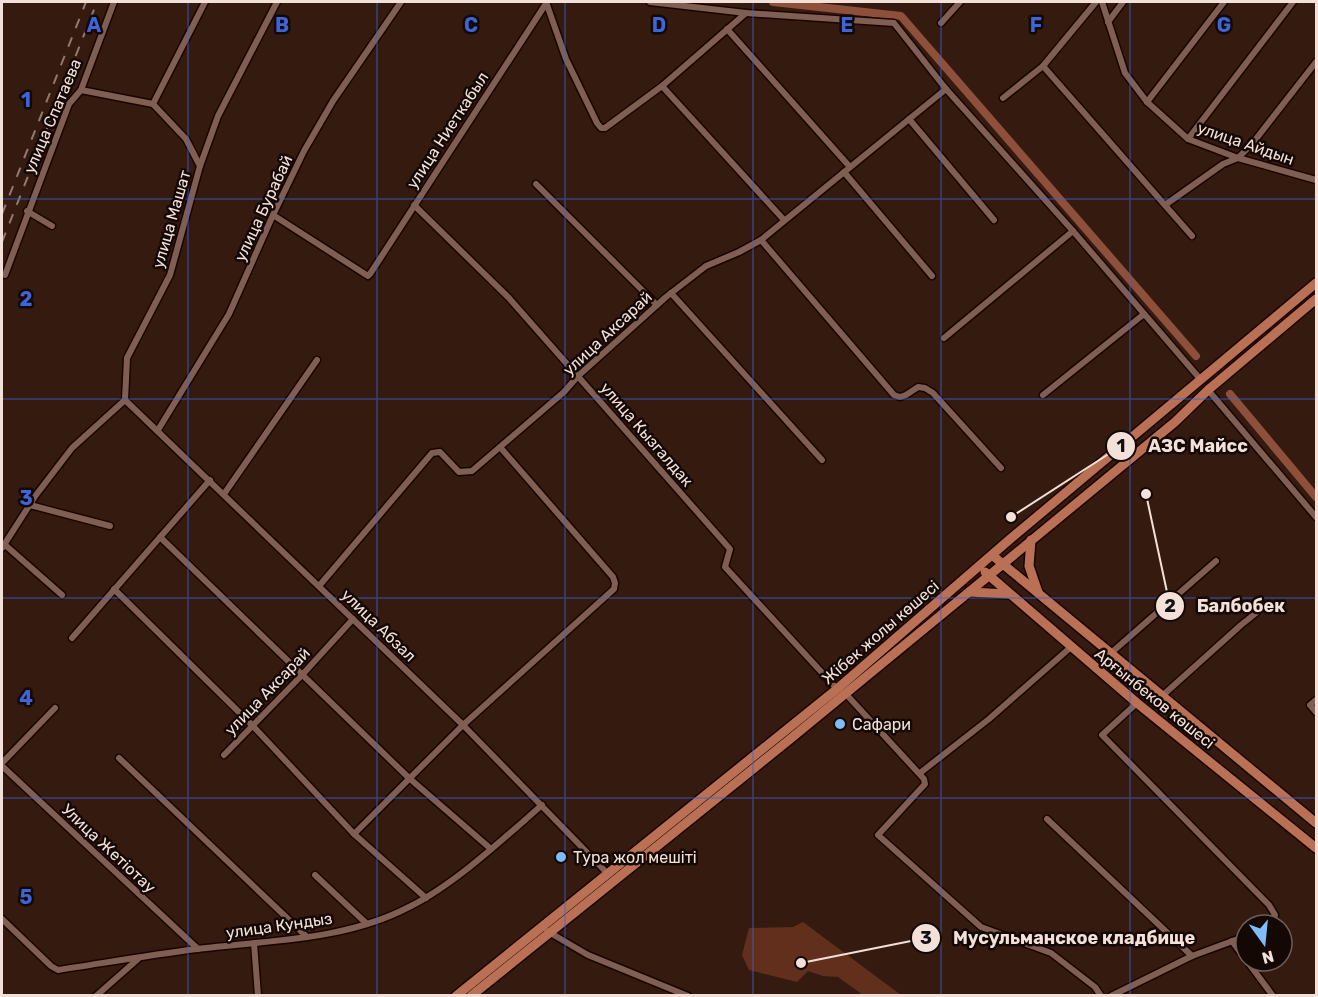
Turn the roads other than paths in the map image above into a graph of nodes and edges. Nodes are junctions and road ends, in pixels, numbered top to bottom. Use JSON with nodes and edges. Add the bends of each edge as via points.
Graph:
{"nodes":[{"id":1,"x":114,"y":2,"type":"edge"},
{"id":2,"x":205,"y":2,"type":"edge"},
{"id":3,"x":277,"y":2,"type":"edge"},
{"id":4,"x":400,"y":2,"type":"edge"},
{"id":5,"x":547,"y":2,"type":"edge"},
{"id":6,"x":650,"y":2,"type":"edge"},
{"id":7,"x":960,"y":2,"type":"edge"},
{"id":8,"x":1096,"y":2,"type":"edge"},
{"id":9,"x":1102,"y":2,"type":"edge"},
{"id":10,"x":1123,"y":2,"type":"edge"},
{"id":11,"x":1224,"y":2,"type":"edge"},
{"id":12,"x":1293,"y":2,"type":"edge"},
{"id":13,"x":746,"y":13,"type":"junction"},
{"id":14,"x":941,"y":22,"type":"dead end"},
{"id":15,"x":1108,"y":22,"type":"junction"},
{"id":16,"x":727,"y":29,"type":"junction"},
{"id":17,"x":1317,"y":62,"type":"edge"},
{"id":18,"x":1043,"y":66,"type":"junction"},
{"id":19,"x":662,"y":86,"type":"junction"},
{"id":20,"x":946,"y":89,"type":"junction"},
{"id":21,"x":81,"y":90,"type":"junction"},
{"id":22,"x":1004,"y":98,"type":"dead end"},
{"id":23,"x":1148,"y":102,"type":"junction"},
{"id":24,"x":153,"y":104,"type":"junction"},
{"id":25,"x":909,"y":119,"type":"junction"},
{"id":26,"x":1188,"y":139,"type":"junction"},
{"id":27,"x":1238,"y":158,"type":"junction"},
{"id":28,"x":200,"y":166,"type":"junction"},
{"id":29,"x":847,"y":170,"type":"junction"},
{"id":30,"x":1317,"y":180,"type":"edge"},
{"id":31,"x":536,"y":184,"type":"dead end"},
{"id":32,"x":414,"y":205,"type":"junction"},
{"id":33,"x":1165,"y":205,"type":"junction"},
{"id":34,"x":27,"y":211,"type":"junction"},
{"id":35,"x":273,"y":215,"type":"junction"},
{"id":36,"x":784,"y":220,"type":"junction"},
{"id":37,"x":994,"y":220,"type":"dead end"},
{"id":38,"x":52,"y":226,"type":"dead end"},
{"id":39,"x":1072,"y":231,"type":"junction"},
{"id":40,"x":1192,"y":236,"type":"dead end"},
{"id":41,"x":761,"y":240,"type":"junction"},
{"id":42,"x":5,"y":275,"type":"dead end"},
{"id":43,"x":932,"y":276,"type":"dead end"},
{"id":44,"x":1317,"y":284,"type":"edge"},
{"id":45,"x":671,"y":293,"type":"junction"},
{"id":46,"x":1317,"y":299,"type":"edge"},
{"id":47,"x":657,"y":305,"type":"junction"},
{"id":48,"x":1144,"y":314,"type":"junction"},
{"id":49,"x":944,"y":338,"type":"dead end"},
{"id":50,"x":317,"y":360,"type":"dead end"},
{"id":51,"x":578,"y":376,"type":"junction"},
{"id":52,"x":1200,"y":380,"type":"junction"},
{"id":53,"x":1208,"y":390,"type":"junction"},
{"id":54,"x":1043,"y":395,"type":"dead end"},
{"id":55,"x":125,"y":400,"type":"junction"},
{"id":56,"x":158,"y":430,"type":"junction"},
{"id":57,"x":500,"y":447,"type":"junction"},
{"id":58,"x":822,"y":460,"type":"dead end"},
{"id":59,"x":1001,"y":468,"type":"dead end"},
{"id":60,"x":210,"y":480,"type":"junction"},
{"id":61,"x":224,"y":494,"type":"junction"},
{"id":62,"x":30,"y":505,"type":"junction"},
{"id":63,"x":1317,"y":517,"type":"edge"},
{"id":64,"x":110,"y":526,"type":"dead end"},
{"id":65,"x":160,"y":537,"type":"junction"},
{"id":66,"x":1031,"y":540,"type":"junction"},
{"id":67,"x":3,"y":546,"type":"edge"},
{"id":68,"x":992,"y":555,"type":"junction"},
{"id":69,"x":1216,"y":561,"type":"dead end"},
{"id":70,"x":1003,"y":563,"type":"junction"},
{"id":71,"x":979,"y":566,"type":"junction"},
{"id":72,"x":988,"y":575,"type":"junction"},
{"id":73,"x":319,"y":586,"type":"junction"},
{"id":74,"x":114,"y":589,"type":"junction"},
{"id":75,"x":969,"y":592,"type":"junction"},
{"id":76,"x":1040,"y":594,"type":"junction"},
{"id":77,"x":1011,"y":595,"type":"junction"},
{"id":78,"x":62,"y":596,"type":"dead end"},
{"id":79,"x":1256,"y":613,"type":"dead end"},
{"id":80,"x":353,"y":620,"type":"junction"},
{"id":81,"x":72,"y":638,"type":"dead end"},
{"id":82,"x":1071,"y":647,"type":"junction"},
{"id":83,"x":1111,"y":653,"type":"junction"},
{"id":84,"x":302,"y":675,"type":"junction"},
{"id":85,"x":841,"y":692,"type":"junction"},
{"id":86,"x":1162,"y":696,"type":"junction"},
{"id":87,"x":1317,"y":700,"type":"edge"},
{"id":88,"x":1137,"y":703,"type":"junction"},
{"id":89,"x":55,"y":708,"type":"dead end"},
{"id":90,"x":1317,"y":712,"type":"edge"},
{"id":91,"x":252,"y":725,"type":"junction"},
{"id":92,"x":463,"y":725,"type":"junction"},
{"id":93,"x":224,"y":754,"type":"dead end"},
{"id":94,"x":119,"y":758,"type":"dead end"},
{"id":95,"x":2,"y":765,"type":"edge"},
{"id":96,"x":920,"y":773,"type":"junction"},
{"id":97,"x":409,"y":778,"type":"junction"},
{"id":98,"x":542,"y":805,"type":"junction"},
{"id":99,"x":1047,"y":819,"type":"dead end"},
{"id":100,"x":1314,"y":821,"type":"edge"},
{"id":101,"x":1298,"y":833,"type":"junction"},
{"id":102,"x":354,"y":834,"type":"junction"},
{"id":103,"x":491,"y":849,"type":"junction"},
{"id":104,"x":1317,"y":849,"type":"edge"},
{"id":105,"x":608,"y":874,"type":"junction"},
{"id":106,"x":315,"y":875,"type":"dead end"},
{"id":107,"x":426,"y":898,"type":"junction"},
{"id":108,"x":1274,"y":913,"type":"edge"},
{"id":109,"x":2,"y":919,"type":"edge"},
{"id":110,"x":367,"y":924,"type":"junction"},
{"id":111,"x":545,"y":929,"type":"junction"},
{"id":112,"x":307,"y":937,"type":"junction"},
{"id":113,"x":1232,"y":941,"type":"joint"},
{"id":114,"x":254,"y":943,"type":"junction"},
{"id":115,"x":1234,"y":944,"type":"edge"},
{"id":116,"x":198,"y":949,"type":"junction"},
{"id":117,"x":1192,"y":956,"type":"junction"},
{"id":118,"x":140,"y":957,"type":"junction"},
{"id":119,"x":1255,"y":973,"type":"edge"},
{"id":120,"x":96,"y":996,"type":"edge"},
{"id":121,"x":258,"y":996,"type":"edge"},
{"id":122,"x":456,"y":996,"type":"edge"},
{"id":123,"x":471,"y":996,"type":"edge"},
{"id":124,"x":688,"y":996,"type":"edge"},
{"id":125,"x":1101,"y":996,"type":"edge"},
{"id":126,"x":1111,"y":996,"type":"edge"},
{"id":127,"x":1273,"y":996,"type":"edge"}],
"edges":[{"from":1,"to":21,"type":"street","name":"улица Спатаева"},
{"from":2,"to":24,"type":"street"},
{"from":3,"to":28,"type":"street","name":"улица Машат","via":[[218,116]]},
{"from":4,"to":35,"type":"street","name":"улица Бурабай","via":[[333,100]]},
{"from":5,"to":19,"type":"street","via":[[566,59],[601,128]]},
{"from":5,"to":32,"type":"street","name":"улица Ниеткабыл"},
{"from":6,"to":13,"type":"street"},
{"from":7,"to":14,"type":"street"},
{"from":8,"to":18,"type":"street"},
{"from":9,"to":15,"type":"street","name":"улица Айдын"},
{"from":10,"to":15,"type":"street"},
{"from":11,"to":23,"type":"street"},
{"from":12,"to":26,"type":"street"},
{"from":13,"to":16,"type":"street"},
{"from":13,"to":20,"type":"street","via":[[894,23]]},
{"from":15,"to":23,"type":"street","name":"улица Айдын","via":[[1125,73]]},
{"from":16,"to":19,"type":"street"},
{"from":16,"to":29,"type":"street"},
{"from":17,"to":27,"type":"street"},
{"from":18,"to":22,"type":"street"},
{"from":18,"to":33,"type":"street"},
{"from":19,"to":36,"type":"street"},
{"from":20,"to":25,"type":"street","name":"улица Аксарай"},
{"from":20,"to":39,"type":"street"},
{"from":21,"to":24,"type":"street"},
{"from":21,"to":34,"type":"street","name":"улица Спатаева","via":[[69,104]]},
{"from":23,"to":26,"type":"street","name":"улица Айдын"},
{"from":24,"to":28,"type":"street","via":[[186,139]]},
{"from":25,"to":29,"type":"street","name":"улица Аксарай"},
{"from":25,"to":37,"type":"street"},
{"from":26,"to":27,"type":"street","name":"улица Айдын"},
{"from":27,"to":30,"type":"street","name":"улица Айдын"},
{"from":27,"to":33,"type":"street","via":[[1223,164]]},
{"from":28,"to":55,"type":"street","name":"улица Машат","via":[[170,275],[127,358]]},
{"from":29,"to":36,"type":"street","name":"улица Аксарай"},
{"from":29,"to":43,"type":"street"},
{"from":31,"to":47,"type":"street"},
{"from":32,"to":35,"type":"street","name":"улица Ниеткабыл","via":[[368,276]]},
{"from":32,"to":51,"type":"street","name":"улица Кызгалдак","via":[[508,297]]},
{"from":33,"to":40,"type":"street"},
{"from":34,"to":38,"type":"street"},
{"from":34,"to":42,"type":"street","name":"улица Спатаева"},
{"from":35,"to":56,"type":"street","name":"улица Бурабай","via":[[229,314]]},
{"from":36,"to":41,"type":"street","name":"улица Аксарай"},
{"from":39,"to":48,"type":"street"},
{"from":39,"to":49,"type":"street"},
{"from":41,"to":45,"type":"street","name":"улица Аксарай","via":[[706,266]]},
{"from":41,"to":59,"type":"street","via":[[894,395],[900,397],[918,387],[933,393]]},
{"from":44,"to":52,"type":"main road","name":"Жібек жолы көшесі"},
{"from":45,"to":47,"type":"street","name":"улица Аксарай"},
{"from":45,"to":58,"type":"street"},
{"from":46,"to":53,"type":"main road","name":"Жібек жолы көшесі"},
{"from":47,"to":51,"type":"street","name":"улица Аксарай"},
{"from":48,"to":52,"type":"street"},
{"from":48,"to":54,"type":"street"},
{"from":50,"to":61,"type":"street"},
{"from":51,"to":57,"type":"street","name":"улица Аксарай"},
{"from":51,"to":85,"type":"street","name":"улица Кызгалдак","via":[[730,549],[725,567]]},
{"from":52,"to":68,"type":"main road","name":"Жібек жолы көшесі"},
{"from":53,"to":63,"type":"street"},
{"from":53,"to":66,"type":"main road","name":"Жібек жолы көшесі","via":[[1175,422]]},
{"from":55,"to":56,"type":"street","name":"улица Абзал"},
{"from":55,"to":62,"type":"street","via":[[72,448]]},
{"from":56,"to":60,"type":"street","name":"улица Абзал"},
{"from":57,"to":73,"type":"street","name":"улица Аксарай","via":[[466,473],[459,472],[440,452],[432,453]]},
{"from":57,"to":92,"type":"street","via":[[615,583],[614,589]]},
{"from":60,"to":61,"type":"street","name":"улица Абзал"},
{"from":60,"to":65,"type":"street"},
{"from":61,"to":73,"type":"street","name":"улица Абзал"},
{"from":62,"to":64,"type":"street"},
{"from":62,"to":67,"type":"street"},
{"from":65,"to":74,"type":"street"},
{"from":65,"to":84,"type":"street"},
{"from":66,"to":70,"type":"main road","name":"Жібек жолы көшесі"},
{"from":66,"to":76,"type":"main road","via":[[1029,566]]},
{"from":67,"to":78,"type":"street"},
{"from":68,"to":70,"type":"main road","name":"Арғынбеков көшесі"},
{"from":68,"to":71,"type":"main road","name":"Жібек жолы көшесі"},
{"from":69,"to":83,"type":"street"},
{"from":70,"to":72,"type":"main road","name":"Жібек жолы көшесі"},
{"from":70,"to":76,"type":"main road","name":"Арғынбеков көшесі"},
{"from":71,"to":72,"type":"main road","name":"Арғынбеков көшесі"},
{"from":71,"to":85,"type":"main road","name":"Жібек жолы көшесі"},
{"from":72,"to":75,"type":"main road","name":"Жібек жолы көшесі"},
{"from":72,"to":77,"type":"main road","name":"Арғынбеков көшесі"},
{"from":73,"to":80,"type":"street","name":"улица Абзал"},
{"from":74,"to":81,"type":"street"},
{"from":74,"to":91,"type":"street"},
{"from":75,"to":77,"type":"main road"},
{"from":75,"to":85,"type":"main road","name":"Жібек жолы көшесі"},
{"from":76,"to":83,"type":"main road","name":"Арғынбеков көшесі"},
{"from":77,"to":82,"type":"main road","name":"Арғынбеков көшесі"},
{"from":79,"to":86,"type":"street"},
{"from":80,"to":84,"type":"street","name":"улица Аксарай"},
{"from":80,"to":92,"type":"street","name":"улица Абзал"},
{"from":82,"to":88,"type":"main road","name":"Арғынбеков көшесі"},
{"from":82,"to":96,"type":"street"},
{"from":83,"to":86,"type":"main road","name":"Арғынбеков көшесі"},
{"from":84,"to":91,"type":"street","name":"улица Аксарай"},
{"from":84,"to":97,"type":"street"},
{"from":85,"to":96,"type":"street"},
{"from":85,"to":105,"type":"main road","name":"Жібек жолы көшесі"},
{"from":85,"to":111,"type":"main road","name":"Жібек жолы көшесі","via":[[658,846]]},
{"from":86,"to":100,"type":"main road","name":"Арғынбеков көшесі"},
{"from":87,"to":90,"type":"street","via":[[1310,705]]},
{"from":88,"to":101,"type":"main road","name":"Арғынбеков көшесі"},
{"from":88,"to":108,"type":"street","via":[[1102,735]]},
{"from":89,"to":95,"type":"street"},
{"from":91,"to":93,"type":"street","name":"улица Аксарай"},
{"from":91,"to":102,"type":"street"},
{"from":92,"to":97,"type":"street"},
{"from":92,"to":98,"type":"street","name":"улица Абзал"},
{"from":94,"to":112,"type":"street"},
{"from":95,"to":116,"type":"street","name":"Улица Жетіотау"},
{"from":96,"to":125,"type":"street","via":[[925,784],[878,835],[981,927],[1052,953]]},
{"from":97,"to":102,"type":"street"},
{"from":97,"to":103,"type":"street"},
{"from":98,"to":103,"type":"street","name":"улица Кундыз"},
{"from":98,"to":105,"type":"street","name":"улица Абзал"},
{"from":99,"to":117,"type":"street"},
{"from":100,"to":101,"type":"main road"},
{"from":101,"to":104,"type":"main road","name":"Арғынбеков көшесі"},
{"from":102,"to":107,"type":"street"},
{"from":103,"to":107,"type":"street","name":"улица Кундыз"},
{"from":105,"to":111,"type":"main road","name":"Жібек жолы көшесі"},
{"from":106,"to":110,"type":"street"},
{"from":107,"to":110,"type":"street","name":"улица Кундыз"},
{"from":109,"to":118,"type":"street","name":"улица Кундыз","via":[[58,970]]},
{"from":110,"to":112,"type":"street","name":"улица Кундыз"},
{"from":111,"to":122,"type":"main road","name":"Жібек жолы көшесі"},
{"from":111,"to":123,"type":"main road","name":"Жібек жолы көшесі"},
{"from":111,"to":124,"type":"street","via":[[588,955]]},
{"from":112,"to":114,"type":"street","name":"улица Кундыз"},
{"from":113,"to":115,"type":"street"},
{"from":113,"to":117,"type":"street"},
{"from":114,"to":116,"type":"street","name":"улица Кундыз"},
{"from":114,"to":121,"type":"street"},
{"from":116,"to":118,"type":"street","name":"улица Кундыз"},
{"from":117,"to":126,"type":"street"},
{"from":118,"to":120,"type":"street"},
{"from":119,"to":127,"type":"street"}]}
